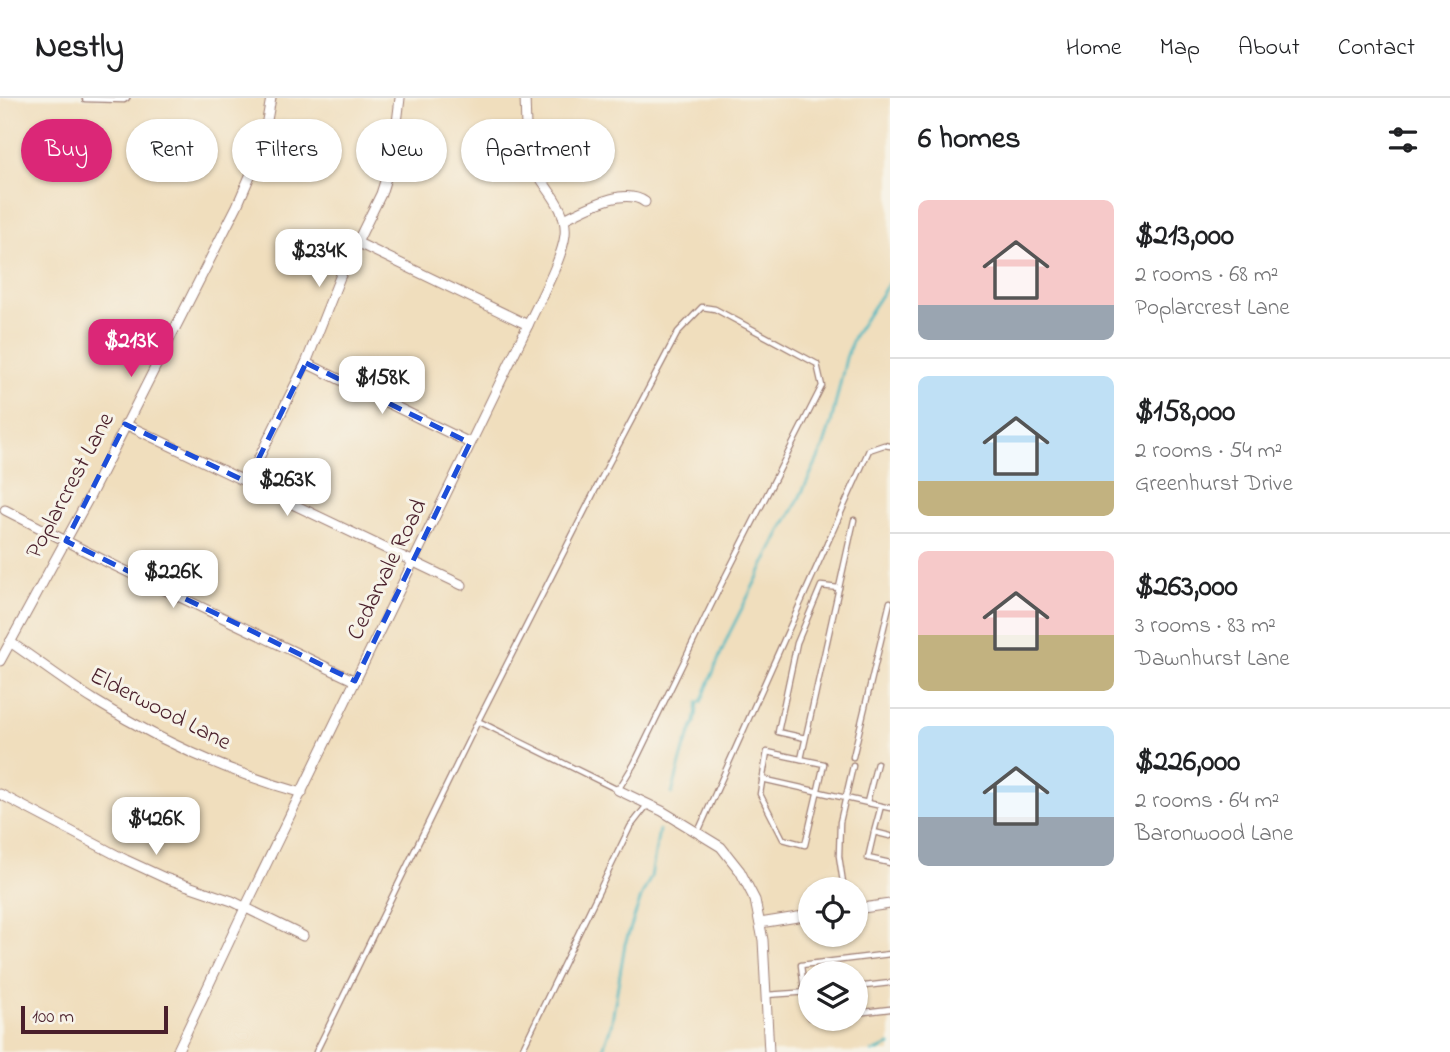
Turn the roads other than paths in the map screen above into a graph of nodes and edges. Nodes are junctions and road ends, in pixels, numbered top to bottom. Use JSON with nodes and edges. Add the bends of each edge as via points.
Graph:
{"nodes":[{"id":1,"x":128,"y":98,"type":"edge"},
{"id":2,"x":271,"y":98,"type":"edge"},
{"id":3,"x":400,"y":98,"type":"edge"},
{"id":4,"x":525,"y":98,"type":"edge"},
{"id":5,"x":85,"y":99,"type":"edge"},
{"id":6,"x":645,"y":202,"type":"dead end"},
{"id":7,"x":564,"y":219,"type":"junction"},
{"id":8,"x":356,"y":242,"type":"junction"},
{"id":9,"x":528,"y":325,"type":"junction"},
{"id":10,"x":306,"y":363,"type":"junction"},
{"id":11,"x":125,"y":424,"type":"junction"},
{"id":12,"x":470,"y":443,"type":"junction"},
{"id":13,"x":890,"y":446,"type":"edge"},
{"id":14,"x":247,"y":482,"type":"junction"},
{"id":15,"x":5,"y":510,"type":"dead end"},
{"id":16,"x":854,"y":520,"type":"dead end"},
{"id":17,"x":66,"y":541,"type":"junction"},
{"id":18,"x":414,"y":562,"type":"junction"},
{"id":19,"x":462,"y":585,"type":"dead end"},
{"id":20,"x":839,"y":588,"type":"junction"},
{"id":21,"x":890,"y":602,"type":"edge"},
{"id":22,"x":10,"y":642,"type":"junction"},
{"id":23,"x":0,"y":661,"type":"edge"},
{"id":24,"x":355,"y":681,"type":"junction"},
{"id":25,"x":478,"y":721,"type":"junction"},
{"id":26,"x":806,"y":738,"type":"junction"},
{"id":27,"x":853,"y":757,"type":"dead end"},
{"id":28,"x":801,"y":759,"type":"junction"},
{"id":29,"x":877,"y":763,"type":"dead end"},
{"id":30,"x":853,"y":766,"type":"dead end"},
{"id":31,"x":762,"y":779,"type":"junction"},
{"id":32,"x":618,"y":790,"type":"junction"},
{"id":33,"x":818,"y":792,"type":"junction"},
{"id":34,"x":302,"y":793,"type":"junction"},
{"id":35,"x":0,"y":794,"type":"edge"},
{"id":36,"x":845,"y":797,"type":"junction"},
{"id":37,"x":867,"y":802,"type":"junction"},
{"id":38,"x":648,"y":804,"type":"junction"},
{"id":39,"x":881,"y":806,"type":"junction"},
{"id":40,"x":890,"y":808,"type":"edge"},
{"id":41,"x":697,"y":832,"type":"junction"},
{"id":42,"x":874,"y":832,"type":"junction"},
{"id":43,"x":890,"y":836,"type":"edge"},
{"id":44,"x":890,"y":863,"type":"edge"},
{"id":45,"x":842,"y":877,"type":"edge"},
{"id":46,"x":890,"y":904,"type":"edge"},
{"id":47,"x":868,"y":907,"type":"edge"},
{"id":48,"x":245,"y":908,"type":"junction"},
{"id":49,"x":798,"y":917,"type":"edge"},
{"id":50,"x":760,"y":923,"type":"junction"},
{"id":51,"x":303,"y":936,"type":"dead end"},
{"id":52,"x":890,"y":954,"type":"edge"},
{"id":53,"x":833,"y":961,"type":"edge"},
{"id":54,"x":890,"y":983,"type":"edge"},
{"id":55,"x":868,"y":986,"type":"edge"},
{"id":56,"x":798,"y":993,"type":"edge"},
{"id":57,"x":766,"y":995,"type":"junction"},
{"id":58,"x":890,"y":1009,"type":"edge"},
{"id":59,"x":868,"y":1012,"type":"edge"},
{"id":60,"x":177,"y":1052,"type":"edge"},
{"id":61,"x":316,"y":1052,"type":"edge"},
{"id":62,"x":521,"y":1052,"type":"edge"},
{"id":63,"x":769,"y":1052,"type":"edge"}],
"edges":[{"from":1,"to":5,"type":"lane"},
{"from":2,"to":11,"type":"street","name":"Poplarcrest Lane","via":[[262,148],[251,177]]},
{"from":3,"to":8,"type":"street","via":[[388,174]]},
{"from":4,"to":7,"type":"street","via":[[531,160]]},
{"from":6,"to":7,"type":"street","via":[[634,196],[616,197]]},
{"from":7,"to":9,"type":"street","name":"Cedarvale Road","via":[[562,248]]},
{"from":8,"to":9,"type":"street"},
{"from":8,"to":10,"type":"street"},
{"from":9,"to":12,"type":"street","name":"Cedarvale Road"},
{"from":10,"to":12,"type":"street"},
{"from":10,"to":14,"type":"street"},
{"from":11,"to":14,"type":"street"},
{"from":11,"to":17,"type":"street","name":"Poplarcrest Lane"},
{"from":12,"to":18,"type":"street","name":"Cedarvale Road"},
{"from":13,"to":41,"type":"lane","via":[[869,450]]},
{"from":14,"to":18,"type":"street"},
{"from":15,"to":17,"type":"street"},
{"from":16,"to":20,"type":"lane"},
{"from":17,"to":22,"type":"street","name":"Poplarcrest Lane"},
{"from":17,"to":24,"type":"street"},
{"from":18,"to":19,"type":"street"},
{"from":18,"to":24,"type":"street","name":"Cedarvale Road"},
{"from":20,"to":26,"type":"lane"},
{"from":20,"to":26,"type":"lane","via":[[821,586],[797,643],[778,732]]},
{"from":21,"to":27,"type":"lane"},
{"from":22,"to":23,"type":"street","name":"Poplarcrest Lane"},
{"from":22,"to":34,"type":"street","name":"Elderwood Lane","via":[[136,724],[216,762]]},
{"from":24,"to":34,"type":"street","name":"Cedarvale Road"},
{"from":25,"to":32,"type":"lane"},
{"from":25,"to":32,"type":"lane","via":[[678,332],[702,307],[716,309],[817,364],[822,386]]},
{"from":25,"to":61,"type":"lane"},
{"from":26,"to":28,"type":"lane"},
{"from":28,"to":31,"type":"lane","via":[[767,752]]},
{"from":28,"to":33,"type":"lane","via":[[824,764]]},
{"from":29,"to":37,"type":"lane"},
{"from":30,"to":36,"type":"lane"},
{"from":31,"to":33,"type":"lane"},
{"from":31,"to":33,"type":"lane","via":[[760,794],[783,839],[805,845]]},
{"from":32,"to":38,"type":"street"},
{"from":33,"to":36,"type":"lane"},
{"from":34,"to":48,"type":"street","name":"Cedarvale Road"},
{"from":35,"to":48,"type":"street","via":[[164,878]]},
{"from":36,"to":37,"type":"lane"},
{"from":36,"to":45,"type":"lane","via":[[840,822]]},
{"from":37,"to":39,"type":"lane"},
{"from":38,"to":41,"type":"street"},
{"from":38,"to":62,"type":"lane","via":[[626,834]]},
{"from":39,"to":40,"type":"lane"},
{"from":39,"to":42,"type":"lane"},
{"from":41,"to":50,"type":"street","via":[[721,847],[740,871],[755,900]]},
{"from":42,"to":43,"type":"lane"},
{"from":42,"to":44,"type":"lane","via":[[868,858]]},
{"from":46,"to":47,"type":"street"},
{"from":48,"to":51,"type":"street"},
{"from":48,"to":60,"type":"street","name":"Cedarvale Road"},
{"from":49,"to":50,"type":"street"},
{"from":50,"to":57,"type":"street"},
{"from":52,"to":53,"type":"lane"},
{"from":54,"to":55,"type":"lane"},
{"from":56,"to":57,"type":"lane"},
{"from":57,"to":63,"type":"street"},
{"from":58,"to":59,"type":"lane"}]}
